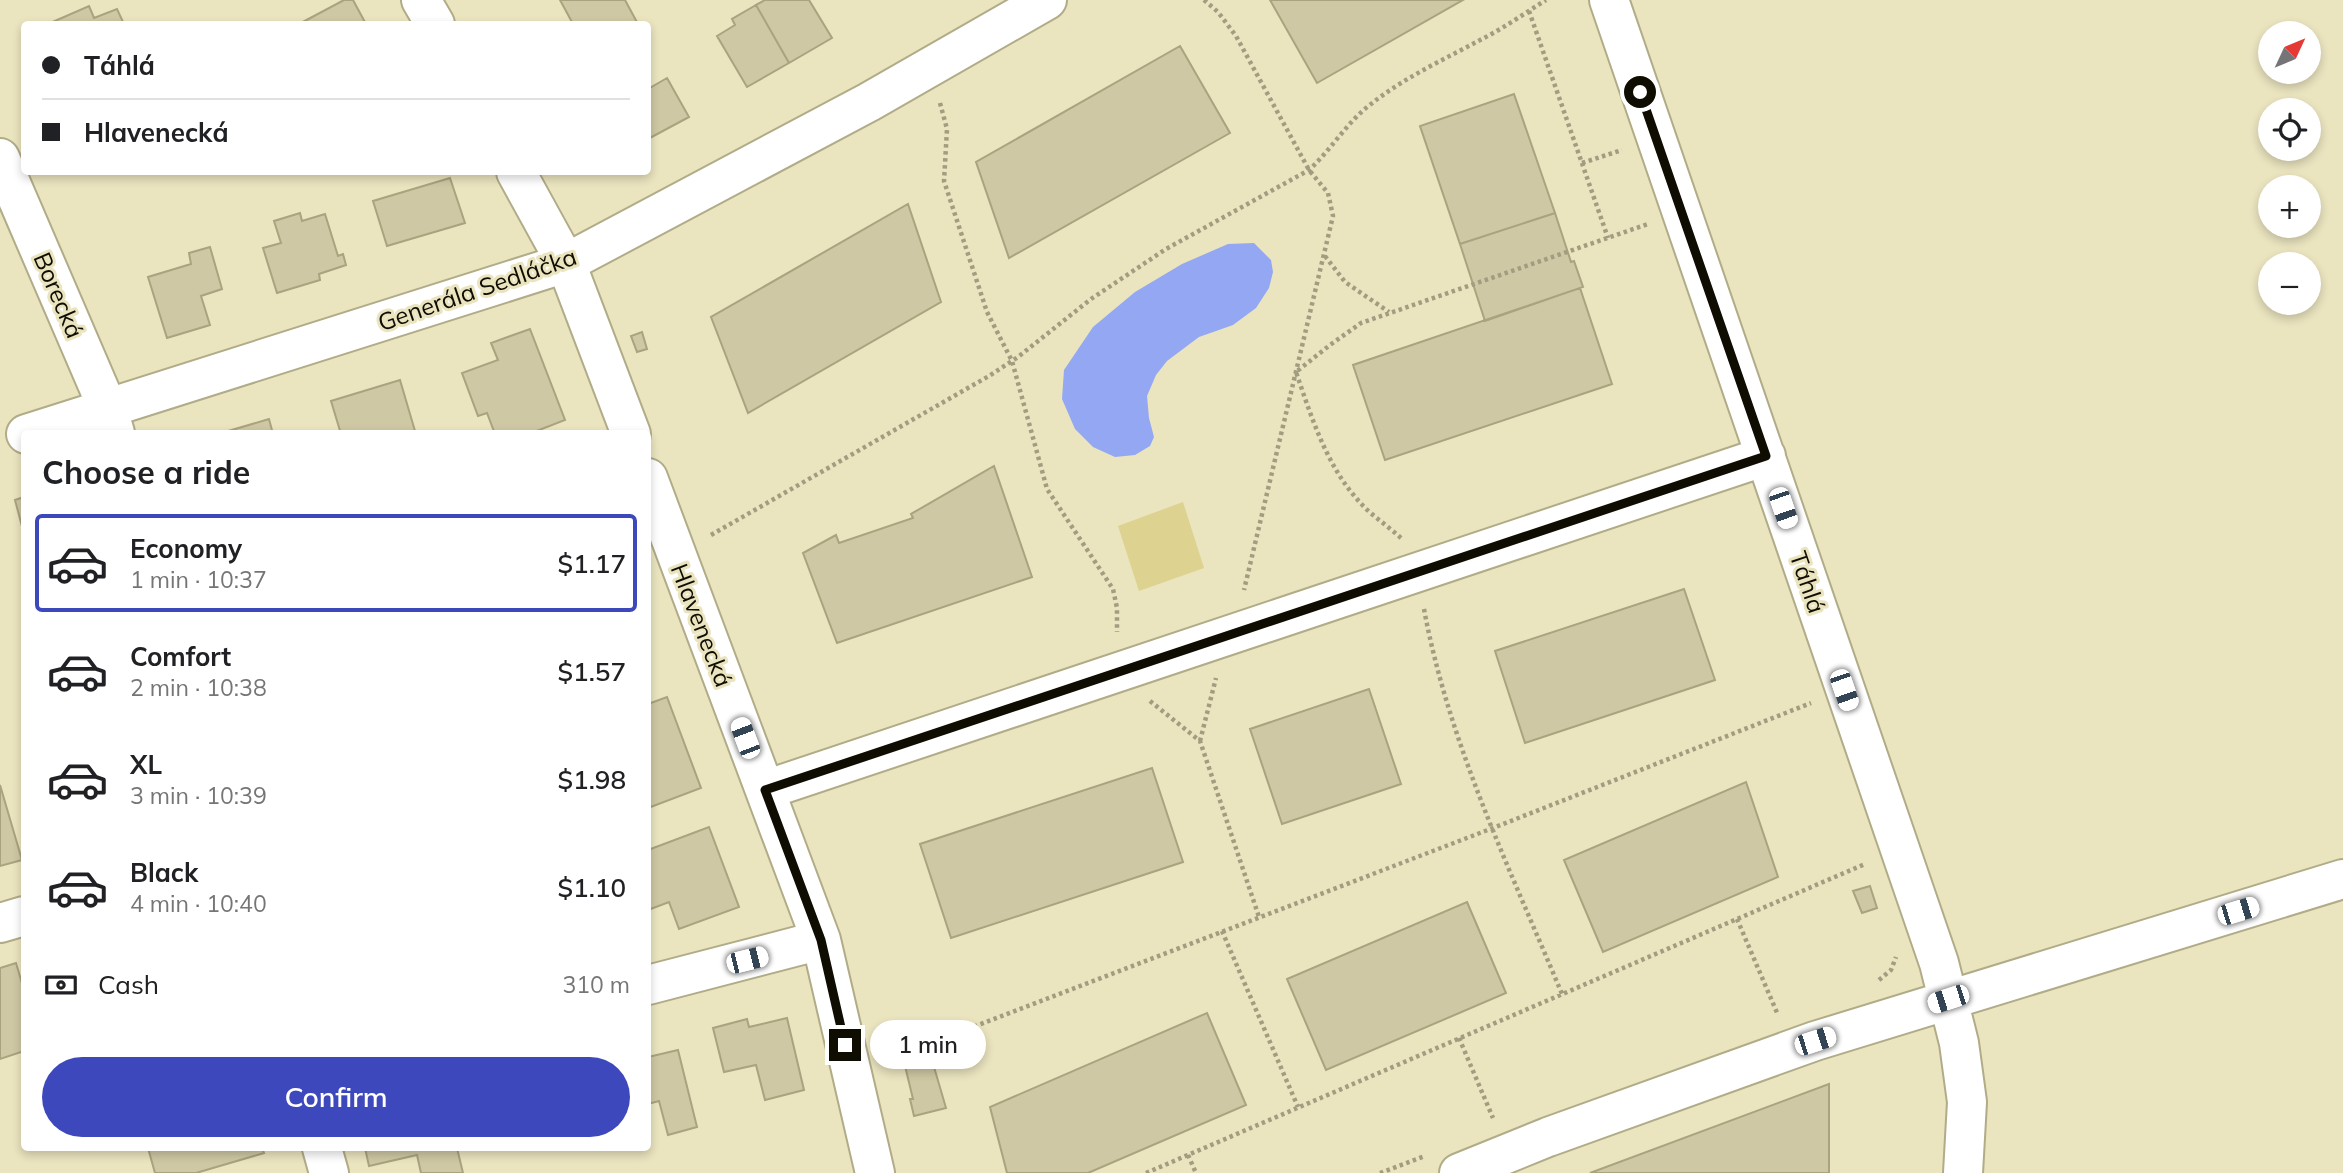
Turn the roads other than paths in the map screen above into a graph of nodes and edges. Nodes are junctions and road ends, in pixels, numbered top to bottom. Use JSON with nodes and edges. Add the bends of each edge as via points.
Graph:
{"nodes":[{"id":1,"x":421,"y":0,"type":"edge"},
{"id":2,"x":1047,"y":0,"type":"edge"},
{"id":3,"x":1609,"y":0,"type":"edge"},
{"id":4,"x":433,"y":21,"type":"edge"},
{"id":5,"x":0,"y":158,"type":"edge"},
{"id":6,"x":518,"y":175,"type":"edge"},
{"id":7,"x":566,"y":263,"type":"junction"},
{"id":8,"x":112,"y":421,"type":"edge"},
{"id":9,"x":52,"y":430,"type":"edge"},
{"id":10,"x":629,"y":430,"type":"edge"},
{"id":11,"x":21,"y":435,"type":"edge"},
{"id":12,"x":0,"y":442,"type":"edge"},
{"id":13,"x":1766,"y":456,"type":"junction"},
{"id":14,"x":651,"y":486,"type":"edge"},
{"id":15,"x":765,"y":790,"type":"junction"},
{"id":16,"x":2343,"y":878,"type":"edge"},
{"id":17,"x":21,"y":917,"type":"edge"},
{"id":18,"x":0,"y":923,"type":"edge"},
{"id":19,"x":821,"y":940,"type":"junction"},
{"id":20,"x":651,"y":984,"type":"edge"},
{"id":21,"x":1948,"y":999,"type":"junction"},
{"id":22,"x":323,"y":1151,"type":"edge"},
{"id":23,"x":329,"y":1173,"type":"edge"},
{"id":24,"x":875,"y":1173,"type":"edge"},
{"id":25,"x":1459,"y":1173,"type":"edge"},
{"id":26,"x":1963,"y":1173,"type":"edge"}],
"edges":[{"from":1,"to":4,"type":"street"},
{"from":2,"to":7,"type":"street","name":"Generála Sedláčka","via":[[869,103]]},
{"from":3,"to":13,"type":"street","name":"Táhlá"},
{"from":5,"to":8,"type":"street","name":"Borecká"},
{"from":6,"to":7,"type":"street"},
{"from":7,"to":8,"type":"street","name":"Generála Sedláčka"},
{"from":7,"to":10,"type":"street"},
{"from":8,"to":9,"type":"street","name":"Generála Sedláčka"},
{"from":11,"to":12,"type":"street","name":"Generála Sedláčka"},
{"from":13,"to":15,"type":"street"},
{"from":13,"to":21,"type":"street","name":"Táhlá"},
{"from":14,"to":15,"type":"street","name":"Hlavenecká"},
{"from":15,"to":19,"type":"street","name":"Hlavenecká"},
{"from":16,"to":21,"type":"street"},
{"from":17,"to":18,"type":"street"},
{"from":19,"to":20,"type":"street"},
{"from":19,"to":24,"type":"street","name":"Hlavenecká"},
{"from":21,"to":25,"type":"street","via":[[1777,1054]]},
{"from":21,"to":26,"type":"street","name":"Táhlá","via":[[1967,1102]]},
{"from":22,"to":23,"type":"street"}]}
